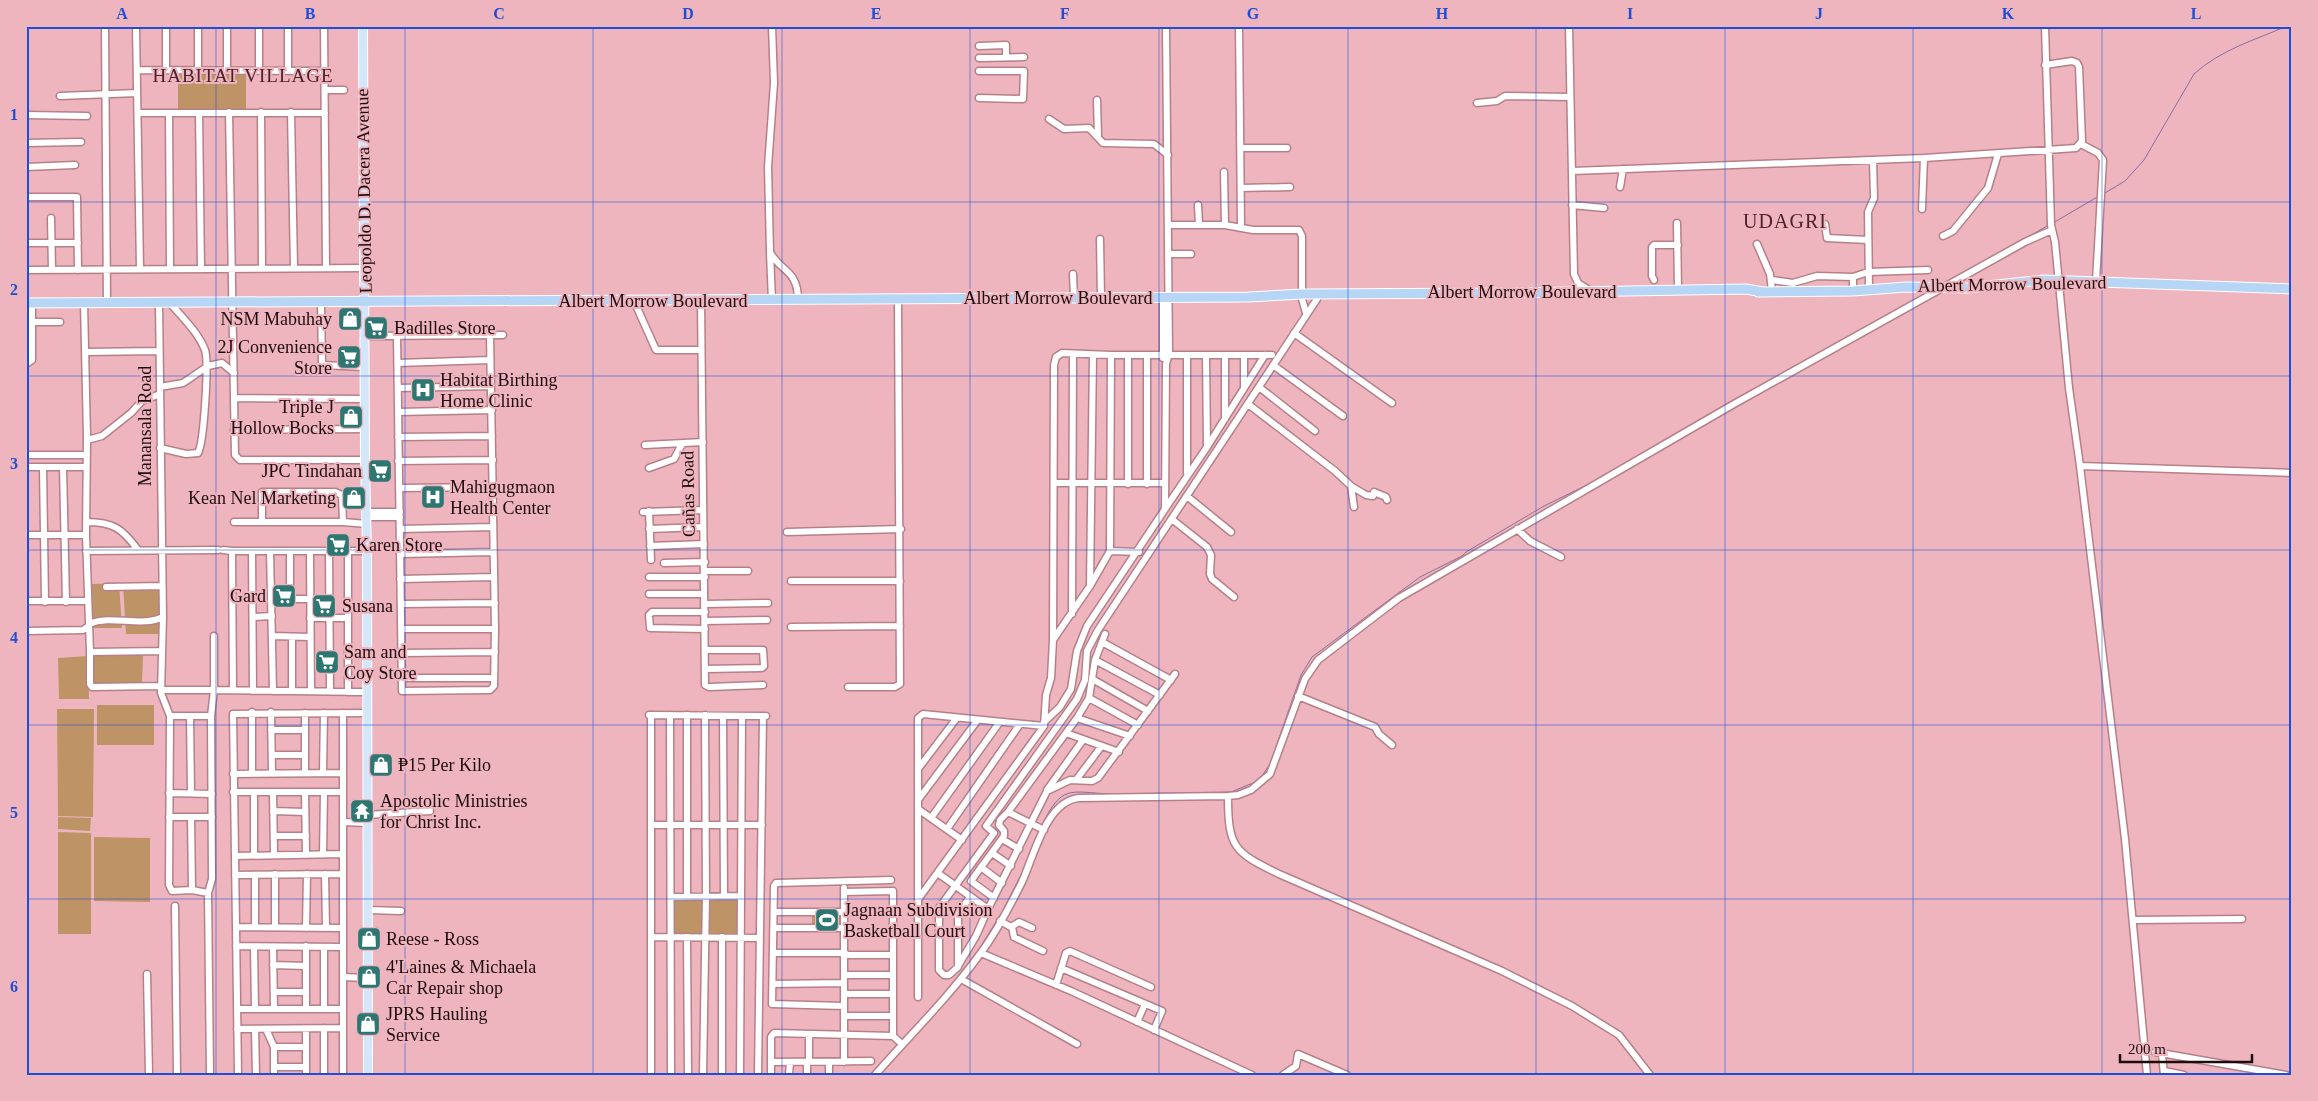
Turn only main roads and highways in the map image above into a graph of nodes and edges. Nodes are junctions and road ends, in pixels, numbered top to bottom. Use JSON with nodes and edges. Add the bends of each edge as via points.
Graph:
{"nodes":[{"id":1,"x":362,"y":26,"type":"edge"},
{"id":2,"x":2292,"y":289,"type":"edge"},
{"id":3,"x":1768,"y":292,"type":"junction"},
{"id":4,"x":1302,"y":296,"type":"junction"},
{"id":5,"x":365,"y":303,"type":"junction"},
{"id":6,"x":29,"y":304,"type":"edge"},
{"id":7,"x":368,"y":1075,"type":"edge"}],
"edges":[{"from":1,"to":5,"type":"main road","name":"Leopoldo D. Dacera Avenue"},
{"from":2,"to":3,"type":"highway","name":"Albert Morrow Boulevard","via":[[2029,280],[1980,287]]},
{"from":3,"to":4,"type":"highway","name":"Albert Morrow Boulevard","via":[[1746,289]]},
{"from":3,"to":4,"type":"highway","name":"Albert Morrow Boulevard","via":[[1580,297],[1317,299]]},
{"from":4,"to":5,"type":"highway","name":"Albert Morrow Boulevard"},
{"from":5,"to":6,"type":"highway","name":"Albert Morrow Boulevard"},
{"from":5,"to":7,"type":"main road","name":"Leopoldo D. Dacera Avenue"}]}
